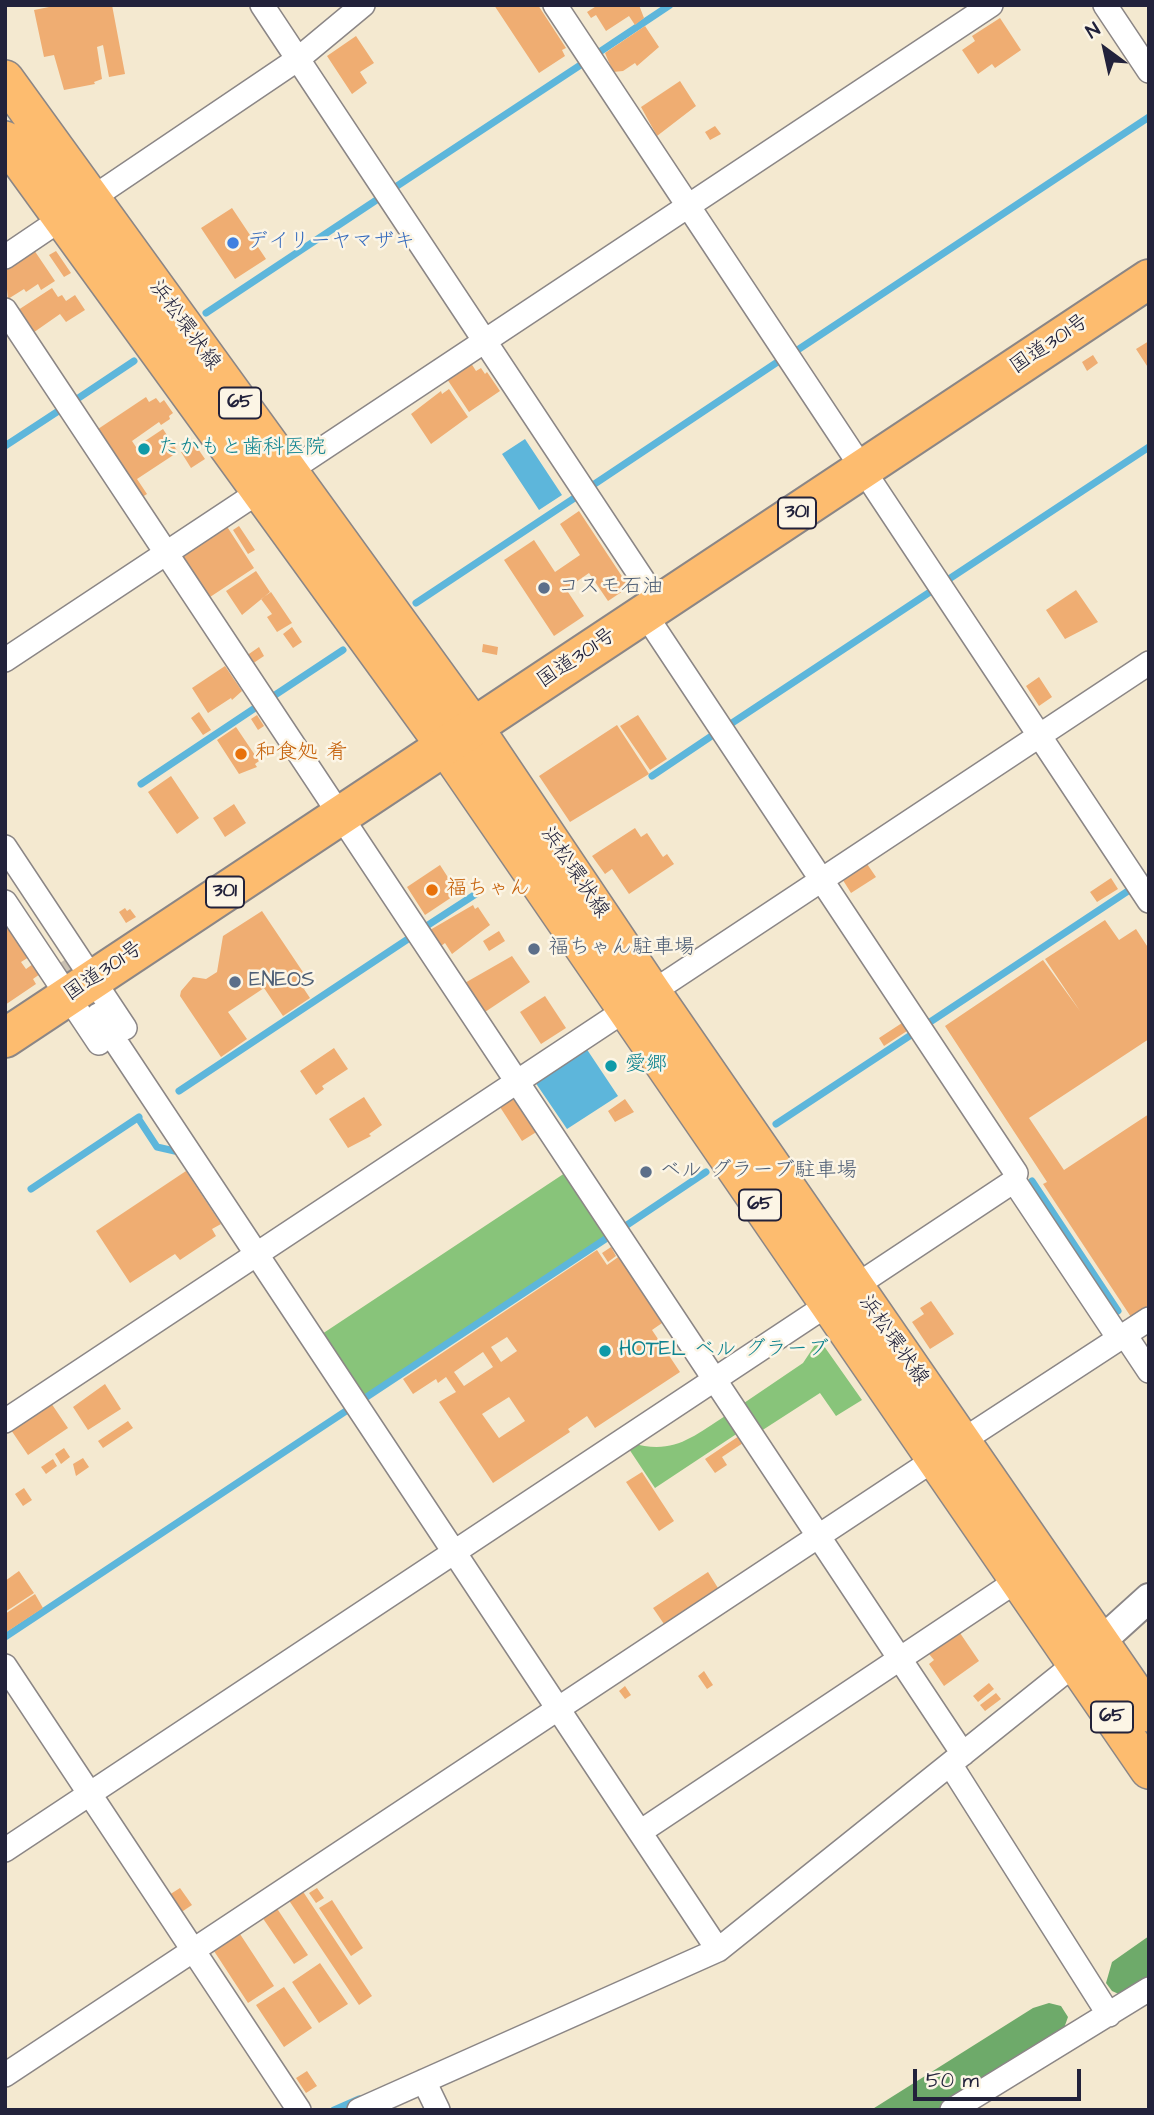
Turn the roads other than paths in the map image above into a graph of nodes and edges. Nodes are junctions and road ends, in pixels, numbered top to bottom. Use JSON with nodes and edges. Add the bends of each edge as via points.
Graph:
{"nodes":[{"id":1,"x":262,"y":5,"type":"edge"},
{"id":2,"x":363,"y":5,"type":"edge"},
{"id":3,"x":555,"y":5,"type":"edge"},
{"id":4,"x":991,"y":5,"type":"edge"},
{"id":5,"x":1105,"y":5,"type":"edge"},
{"id":6,"x":298,"y":59,"type":"junction"},
{"id":7,"x":1149,"y":71,"type":"edge"},
{"id":8,"x":5,"y":79,"type":"edge"},
{"id":9,"x":5,"y":140,"type":"edge"},
{"id":10,"x":688,"y":206,"type":"junction"},
{"id":11,"x":76,"y":208,"type":"junction"},
{"id":12,"x":5,"y":257,"type":"edge"},
{"id":13,"x":1149,"y":279,"type":"edge"},
{"id":14,"x":5,"y":310,"type":"edge"},
{"id":15,"x":485,"y":341,"type":"junction"},
{"id":16,"x":863,"y":469,"type":"junction"},
{"id":17,"x":274,"y":481,"type":"junction"},
{"id":18,"x":167,"y":553,"type":"junction"},
{"id":19,"x":652,"y":609,"type":"junction"},
{"id":20,"x":5,"y":660,"type":"edge"},
{"id":21,"x":1149,"y":663,"type":"edge"},
{"id":22,"x":1039,"y":735,"type":"junction"},
{"id":23,"x":459,"y":737,"type":"junction"},
{"id":24,"x":341,"y":815,"type":"junction"},
{"id":25,"x":5,"y":847,"type":"edge"},
{"id":26,"x":5,"y":875,"type":"edge"},
{"id":27,"x":821,"y":880,"type":"junction"},
{"id":28,"x":1149,"y":901,"type":"edge"},
{"id":29,"x":5,"y":902,"type":"edge"},
{"id":30,"x":81,"y":988,"type":"junction"},
{"id":31,"x":639,"y":1000,"type":"junction"},
{"id":32,"x":5,"y":1038,"type":"edge"},
{"id":33,"x":517,"y":1081,"type":"junction"},
{"id":34,"x":186,"y":1147,"type":"junction"},
{"id":35,"x":1014,"y":1181,"type":"junction"},
{"id":36,"x":257,"y":1254,"type":"junction"},
{"id":37,"x":842,"y":1296,"type":"junction"},
{"id":38,"x":1149,"y":1319,"type":"edge"},
{"id":39,"x":1122,"y":1336,"type":"junction"},
{"id":40,"x":1149,"y":1371,"type":"edge"},
{"id":41,"x":715,"y":1380,"type":"junction"},
{"id":42,"x":5,"y":1420,"type":"edge"},
{"id":43,"x":948,"y":1450,"type":"junction"},
{"id":44,"x":818,"y":1536,"type":"junction"},
{"id":45,"x":455,"y":1553,"type":"junction"},
{"id":46,"x":1018,"y":1580,"type":"junction"},
{"id":47,"x":1149,"y":1598,"type":"edge"},
{"id":48,"x":1088,"y":1653,"type":"junction"},
{"id":49,"x":900,"y":1659,"type":"junction"},
{"id":50,"x":5,"y":1666,"type":"edge"},
{"id":51,"x":558,"y":1708,"type":"junction"},
{"id":52,"x":1149,"y":1713,"type":"edge"},
{"id":53,"x":957,"y":1759,"type":"junction"},
{"id":54,"x":1149,"y":1770,"type":"edge"},
{"id":55,"x":90,"y":1794,"type":"junction"},
{"id":56,"x":640,"y":1832,"type":"junction"},
{"id":57,"x":5,"y":1850,"type":"edge"},
{"id":58,"x":193,"y":1950,"type":"junction"},
{"id":59,"x":718,"y":1950,"type":"junction"},
{"id":60,"x":1149,"y":1989,"type":"edge"},
{"id":61,"x":1109,"y":2015,"type":"junction"},
{"id":62,"x":5,"y":2075,"type":"edge"},
{"id":63,"x":424,"y":2081,"type":"junction"},
{"id":64,"x":299,"y":2110,"type":"edge"},
{"id":65,"x":359,"y":2110,"type":"edge"},
{"id":66,"x":438,"y":2110,"type":"edge"},
{"id":67,"x":952,"y":2110,"type":"edge"}],
"edges":[{"from":1,"to":6,"type":"street"},
{"from":2,"to":6,"type":"street"},
{"from":3,"to":10,"type":"street"},
{"from":4,"to":10,"type":"street"},
{"from":5,"to":7,"type":"street"},
{"from":6,"to":11,"type":"street"},
{"from":6,"to":15,"type":"street"},
{"from":8,"to":11,"type":"main road","name":"浜松環状線","number":"65"},
{"from":9,"to":11,"type":"main road","name":"浜松環状線","number":"65"},
{"from":10,"to":15,"type":"street"},
{"from":10,"to":16,"type":"street"},
{"from":11,"to":12,"type":"street"},
{"from":11,"to":17,"type":"main road","name":"浜松環状線","number":"65"},
{"from":13,"to":16,"type":"highway","name":"国道301号","number":"301"},
{"from":14,"to":18,"type":"street"},
{"from":15,"to":17,"type":"street"},
{"from":15,"to":19,"type":"street"},
{"from":16,"to":19,"type":"highway","name":"国道301号","number":"301"},
{"from":16,"to":22,"type":"street"},
{"from":17,"to":18,"type":"street"},
{"from":17,"to":23,"type":"main road","name":"浜松環状線","number":"65"},
{"from":18,"to":20,"type":"street"},
{"from":18,"to":24,"type":"street"},
{"from":19,"to":23,"type":"highway","name":"国道301号","number":"301"},
{"from":19,"to":27,"type":"street"},
{"from":21,"to":22,"type":"street"},
{"from":22,"to":27,"type":"street"},
{"from":22,"to":28,"type":"street"},
{"from":23,"to":24,"type":"highway","name":"国道301号","number":"301"},
{"from":23,"to":31,"type":"main road","name":"浜松環状線","number":"65"},
{"from":24,"to":30,"type":"highway","name":"国道301号","number":"301"},
{"from":24,"to":33,"type":"street"},
{"from":25,"to":30,"type":"street"},
{"from":26,"to":30,"type":"street"},
{"from":27,"to":31,"type":"street"},
{"from":27,"to":35,"type":"street","via":[[1016,1173]]},
{"from":29,"to":30,"type":"street"},
{"from":30,"to":32,"type":"highway","name":"国道301号","number":"301"},
{"from":30,"to":34,"type":"street"},
{"from":30,"to":34,"type":"street","via":[[190,1125]]},
{"from":31,"to":33,"type":"street"},
{"from":31,"to":37,"type":"main road","name":"浜松環状線","number":"65"},
{"from":33,"to":36,"type":"street"},
{"from":33,"to":41,"type":"street"},
{"from":34,"to":36,"type":"street"},
{"from":35,"to":37,"type":"street"},
{"from":35,"to":39,"type":"street"},
{"from":36,"to":42,"type":"street"},
{"from":36,"to":45,"type":"street"},
{"from":37,"to":41,"type":"street"},
{"from":37,"to":43,"type":"main road","name":"浜松環状線","number":"65"},
{"from":38,"to":39,"type":"street"},
{"from":39,"to":40,"type":"street"},
{"from":39,"to":43,"type":"street"},
{"from":41,"to":44,"type":"street"},
{"from":41,"to":45,"type":"street"},
{"from":43,"to":44,"type":"street"},
{"from":43,"to":46,"type":"main road","name":"浜松環状線","number":"65"},
{"from":43,"to":48,"type":"main road","name":"浜松環状線","number":"65"},
{"from":44,"to":49,"type":"street"},
{"from":44,"to":51,"type":"street"},
{"from":45,"to":51,"type":"street"},
{"from":45,"to":55,"type":"street"},
{"from":46,"to":48,"type":"main road","name":"浜松環状線","number":"65"},
{"from":46,"to":49,"type":"street"},
{"from":47,"to":48,"type":"street"},
{"from":48,"to":52,"type":"main road","name":"浜松環状線","number":"65"},
{"from":48,"to":53,"type":"street"},
{"from":48,"to":54,"type":"main road","name":"浜松環状線","number":"65"},
{"from":49,"to":53,"type":"street"},
{"from":49,"to":56,"type":"street"},
{"from":50,"to":55,"type":"street"},
{"from":51,"to":56,"type":"street"},
{"from":51,"to":58,"type":"street"},
{"from":53,"to":59,"type":"street"},
{"from":53,"to":61,"type":"street"},
{"from":55,"to":57,"type":"street"},
{"from":55,"to":58,"type":"street"},
{"from":56,"to":59,"type":"street"},
{"from":58,"to":62,"type":"street"},
{"from":58,"to":64,"type":"street"},
{"from":59,"to":63,"type":"street"},
{"from":60,"to":61,"type":"street"},
{"from":61,"to":67,"type":"street"},
{"from":63,"to":65,"type":"street"},
{"from":63,"to":66,"type":"street"}]}
